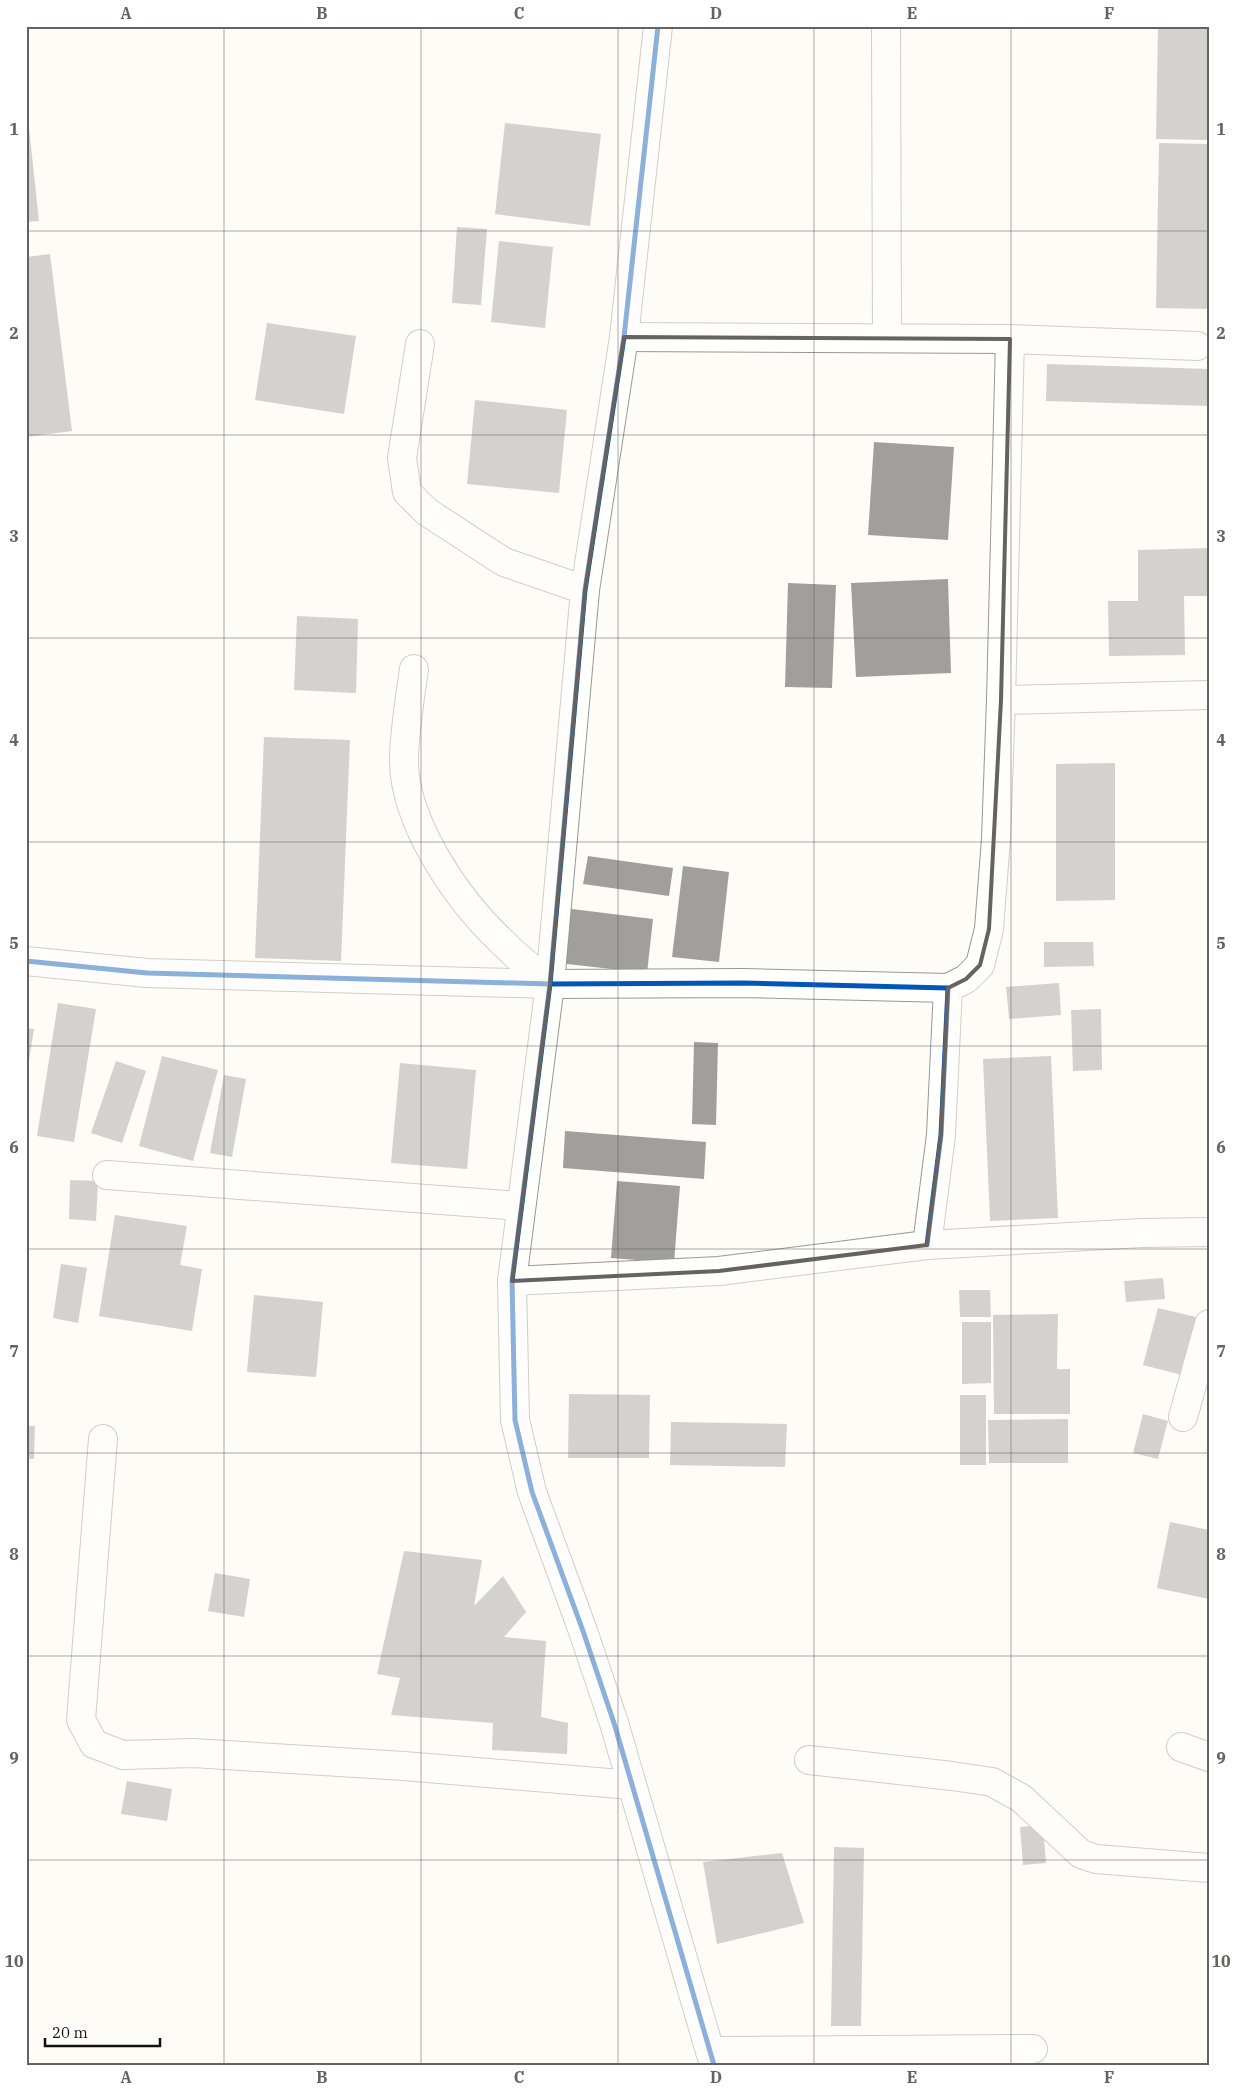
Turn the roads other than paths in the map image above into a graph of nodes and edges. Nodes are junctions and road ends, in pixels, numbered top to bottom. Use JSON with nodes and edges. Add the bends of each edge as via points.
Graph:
{"nodes":[{"id":1,"x":658,"y":26,"type":"edge"},
{"id":2,"x":886,"y":26,"type":"edge"},
{"id":3,"x":624,"y":336,"type":"junction"},
{"id":4,"x":887,"y":338,"type":"junction"},
{"id":5,"x":1010,"y":338,"type":"junction"},
{"id":6,"x":420,"y":344,"type":"dead end"},
{"id":7,"x":1197,"y":346,"type":"dead end"},
{"id":8,"x":585,"y":590,"type":"junction"},
{"id":9,"x":414,"y":669,"type":"dead end"},
{"id":10,"x":1209,"y":695,"type":"edge"},
{"id":11,"x":1001,"y":700,"type":"junction"},
{"id":12,"x":26,"y":961,"type":"edge"},
{"id":13,"x":550,"y":984,"type":"junction"},
{"id":14,"x":948,"y":988,"type":"junction"},
{"id":15,"x":107,"y":1174,"type":"dead end"},
{"id":16,"x":521,"y":1206,"type":"junction"},
{"id":17,"x":1209,"y":1232,"type":"edge"},
{"id":18,"x":927,"y":1245,"type":"junction"},
{"id":19,"x":512,"y":1281,"type":"junction"},
{"id":20,"x":1209,"y":1324,"type":"edge"},
{"id":21,"x":1183,"y":1417,"type":"dead end"},
{"id":22,"x":103,"y":1440,"type":"dead end"},
{"id":23,"x":1181,"y":1747,"type":"dead end"},
{"id":24,"x":1209,"y":1757,"type":"edge"},
{"id":25,"x":809,"y":1760,"type":"dead end"},
{"id":26,"x":632,"y":1785,"type":"junction"},
{"id":27,"x":1209,"y":1868,"type":"edge"},
{"id":28,"x":1033,"y":2049,"type":"dead end"},
{"id":29,"x":712,"y":2058,"type":"edge"}],
"edges":[{"from":1,"to":3,"type":"street"},
{"from":2,"to":4,"type":"street"},
{"from":3,"to":4,"type":"street"},
{"from":3,"to":8,"type":"street"},
{"from":4,"to":5,"type":"street"},
{"from":5,"to":7,"type":"street"},
{"from":5,"to":11,"type":"street"},
{"from":6,"to":8,"type":"street","via":[[402,458],[407,492],[427,512],[504,562]]},
{"from":8,"to":13,"type":"street"},
{"from":9,"to":13,"type":"street","via":[[404,757],[409,803],[429,848],[463,897],[500,940]]},
{"from":10,"to":11,"type":"street"},
{"from":11,"to":14,"type":"street","via":[[996,839],[988,929],[980,965],[966,979]]},
{"from":12,"to":13,"type":"street","via":[[147,973]]},
{"from":13,"to":14,"type":"street","via":[[742,983]]},
{"from":13,"to":16,"type":"street"},
{"from":14,"to":18,"type":"street","via":[[941,1135]]},
{"from":15,"to":16,"type":"street"},
{"from":16,"to":19,"type":"street"},
{"from":17,"to":18,"type":"street"},
{"from":18,"to":19,"type":"street","via":[[719,1271]]},
{"from":19,"to":26,"type":"street","via":[[516,1420],[532,1492],[584,1631]]},
{"from":20,"to":21,"type":"street"},
{"from":22,"to":26,"type":"street","via":[[81,1720],[94,1744],[123,1755],[193,1753]]},
{"from":23,"to":24,"type":"street"},
{"from":25,"to":27,"type":"street","via":[[992,1782],[1021,1798],[1081,1854],[1096,1859]]},
{"from":26,"to":29,"type":"street"},
{"from":28,"to":29,"type":"street"}]}
